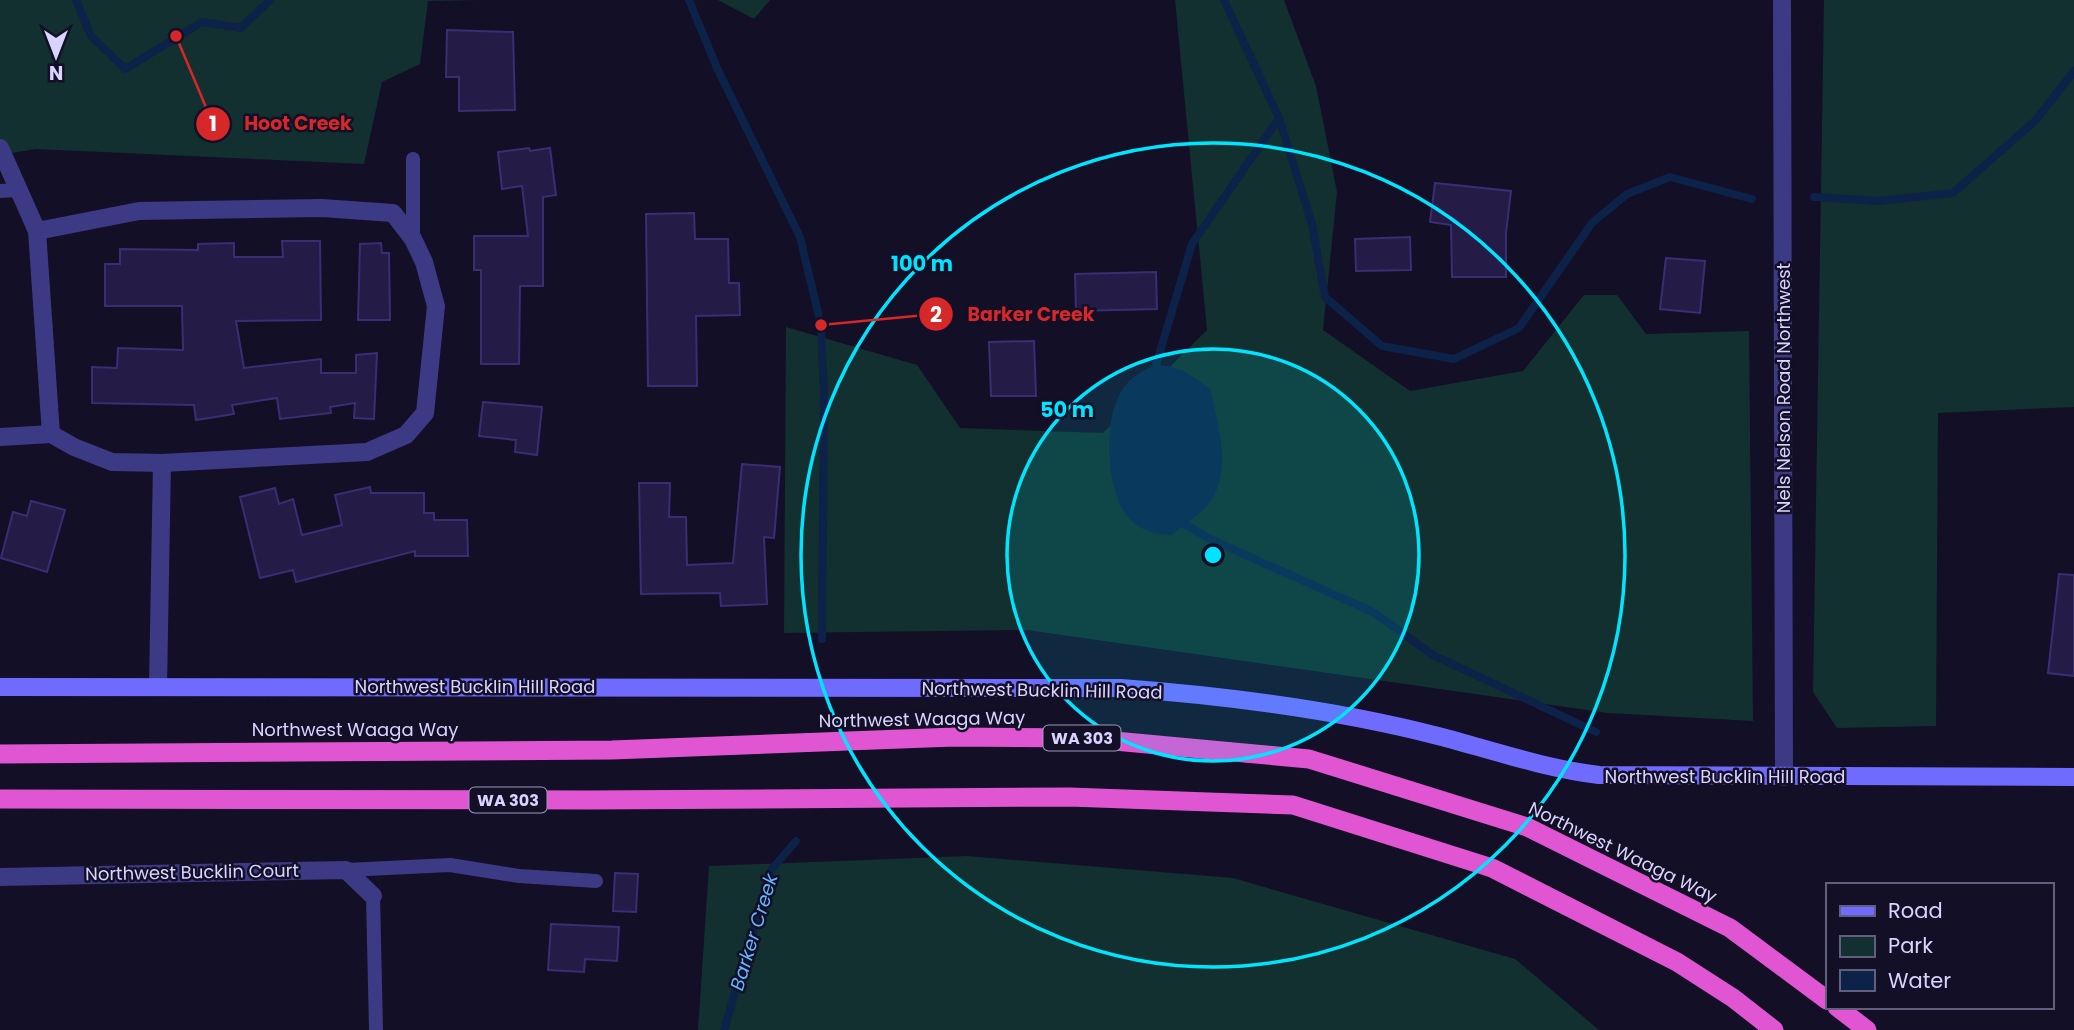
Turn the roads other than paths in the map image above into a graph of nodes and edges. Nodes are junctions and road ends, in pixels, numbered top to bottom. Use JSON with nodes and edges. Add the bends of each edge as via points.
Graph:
{"nodes":[{"id":1,"x":1782,"y":0,"type":"edge"},
{"id":2,"x":0,"y":148,"type":"edge"},
{"id":3,"x":413,"y":159,"type":"dead end"},
{"id":4,"x":8,"y":191,"type":"edge"},
{"id":5,"x":37,"y":231,"type":"junction"},
{"id":6,"x":413,"y":239,"type":"junction"},
{"id":7,"x":51,"y":433,"type":"junction"},
{"id":8,"x":0,"y":437,"type":"edge"},
{"id":9,"x":162,"y":463,"type":"junction"},
{"id":10,"x":0,"y":687,"type":"edge"},
{"id":11,"x":158,"y":687,"type":"junction"},
{"id":12,"x":0,"y":754,"type":"edge"},
{"id":13,"x":2074,"y":776,"type":"edge"},
{"id":14,"x":1784,"y":777,"type":"junction"},
{"id":15,"x":0,"y":799,"type":"edge"},
{"id":16,"x":346,"y":870,"type":"junction"},
{"id":17,"x":0,"y":877,"type":"edge"},
{"id":18,"x":596,"y":881,"type":"dead end"},
{"id":19,"x":373,"y":896,"type":"joint"},
{"id":20,"x":1733,"y":998,"type":"junction"},
{"id":21,"x":1826,"y":999,"type":"edge"},
{"id":22,"x":1840,"y":1009,"type":"edge"},
{"id":23,"x":376,"y":1030,"type":"edge"},
{"id":24,"x":1760,"y":1030,"type":"edge"},
{"id":25,"x":1774,"y":1030,"type":"edge"},
{"id":26,"x":1867,"y":1030,"type":"edge"}],
"edges":[{"from":1,"to":14,"type":"street","name":"Nels Nelson Road Northwest"},
{"from":2,"to":4,"type":"street"},
{"from":3,"to":6,"type":"lane"},
{"from":4,"to":5,"type":"street"},
{"from":5,"to":6,"type":"street","via":[[139,211],[322,208],[393,212]]},
{"from":5,"to":7,"type":"street"},
{"from":6,"to":9,"type":"street","via":[[436,306],[425,413],[406,435],[367,452]]},
{"from":7,"to":8,"type":"street"},
{"from":7,"to":9,"type":"street","via":[[112,462]]},
{"from":9,"to":11,"type":"street"},
{"from":10,"to":11,"type":"main road","name":"Northwest Bucklin Hill Road"},
{"from":11,"to":14,"type":"main road","name":"Northwest Bucklin Hill Road","via":[[1121,688],[1214,695],[1331,712],[1581,773],[1635,778]]},
{"from":12,"to":21,"type":"highway","name":"Northwest Waaga Way","number":"WA 303","via":[[612,750],[954,737],[1082,738],[1308,759],[1527,827],[1730,928]]},
{"from":13,"to":14,"type":"main road","name":"Northwest Bucklin Hill Road"},
{"from":15,"to":20,"type":"highway","number":"WA 303","via":[[1069,797],[1293,805],[1492,868],[1677,962]]},
{"from":16,"to":17,"type":"street","name":"Northwest Bucklin Court"},
{"from":16,"to":18,"type":"lane","via":[[450,864],[519,876]]},
{"from":16,"to":19,"type":"street"},
{"from":19,"to":23,"type":"lane"},
{"from":20,"to":24,"type":"highway"},
{"from":20,"to":25,"type":"highway","number":"WA 303"},
{"from":22,"to":26,"type":"highway"}]}
